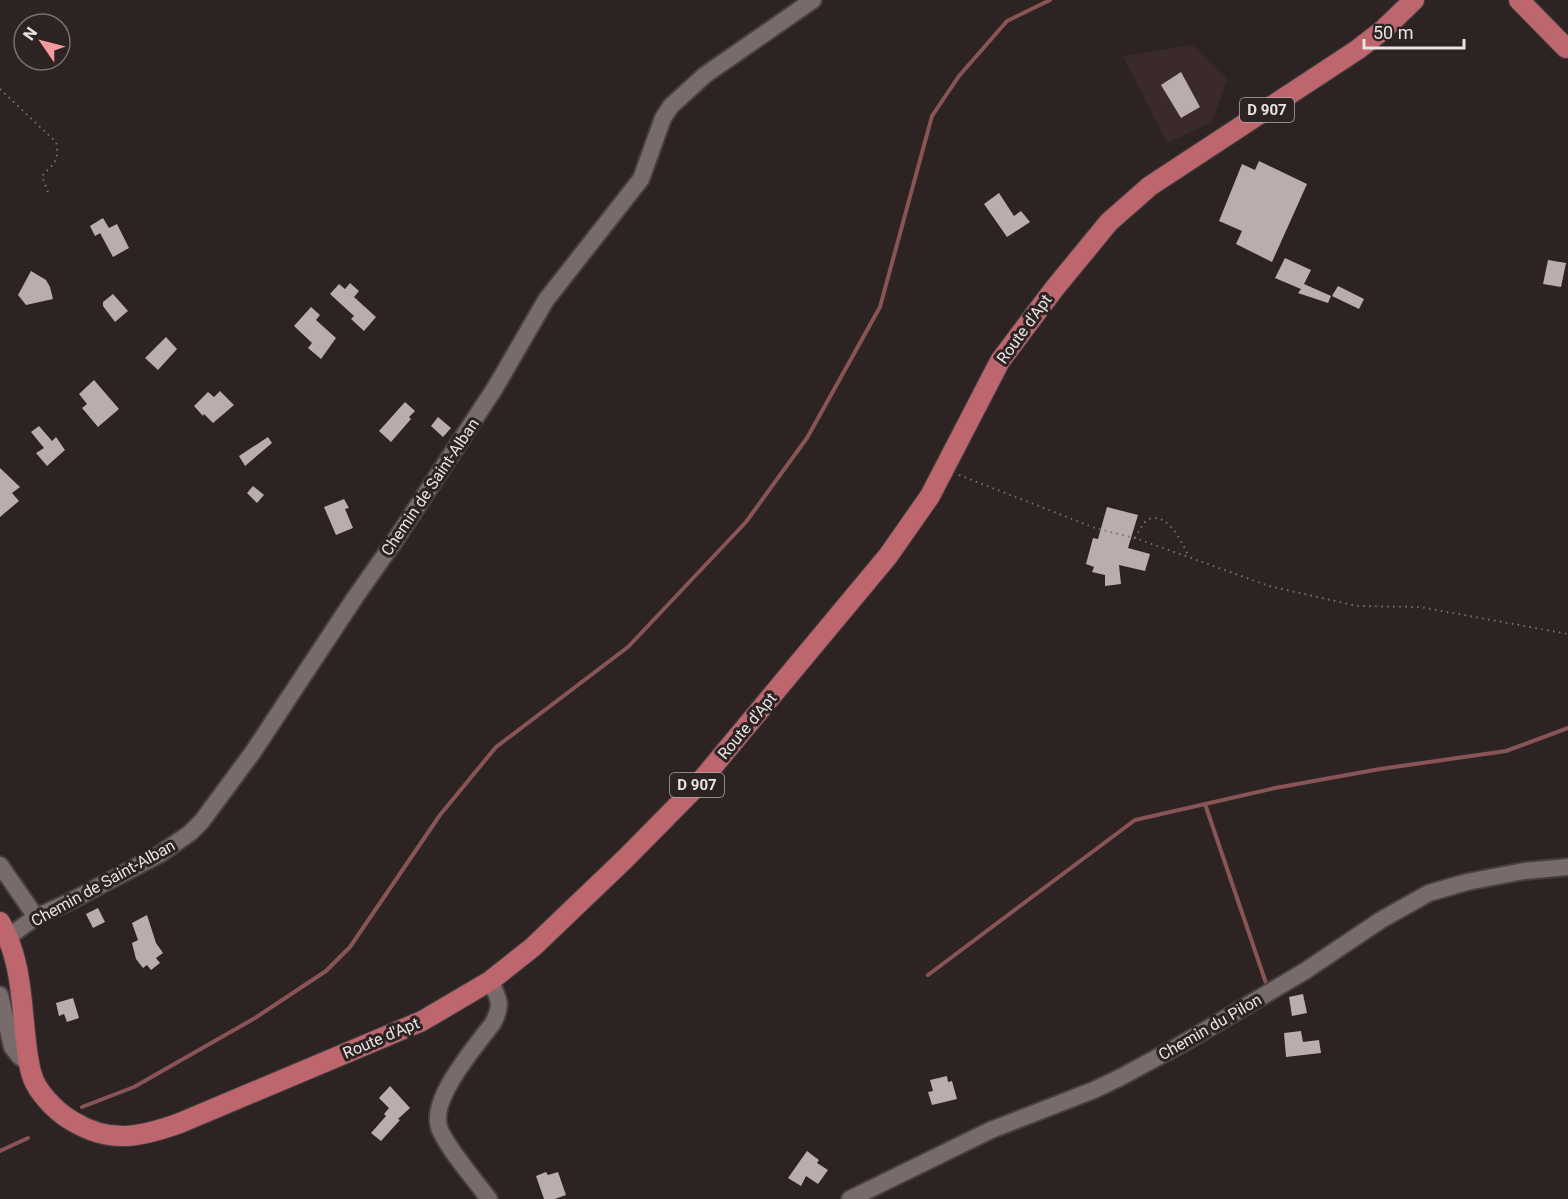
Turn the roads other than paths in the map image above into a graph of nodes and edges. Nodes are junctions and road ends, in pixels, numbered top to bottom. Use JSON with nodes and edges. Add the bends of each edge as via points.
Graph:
{"nodes":[{"id":1,"x":813,"y":0,"type":"edge"},
{"id":2,"x":1413,"y":0,"type":"edge"},
{"id":3,"x":1519,"y":0,"type":"edge"},
{"id":4,"x":1537,"y":0,"type":"edge"},
{"id":5,"x":1567,"y":50,"type":"edge"},
{"id":6,"x":0,"y":865,"type":"edge"},
{"id":7,"x":1568,"y":867,"type":"edge"},
{"id":8,"x":36,"y":917,"type":"junction"},
{"id":9,"x":4,"y":930,"type":"edge"},
{"id":10,"x":490,"y":981,"type":"junction"},
{"id":11,"x":0,"y":995,"type":"edge"},
{"id":12,"x":30,"y":1063,"type":"junction"},
{"id":13,"x":489,"y":1199,"type":"edge"},
{"id":14,"x":850,"y":1199,"type":"edge"}],
"edges":[{"from":1,"to":8,"type":"street","name":"Chemin de Saint-Alban","via":[[705,75],[671,106],[641,179],[546,300],[495,388],[394,542],[202,821],[160,854]]},
{"from":2,"to":10,"type":"main road","name":"Route d'Apt","number":"D 907","via":[[1357,50],[1150,186],[1109,222],[1000,361],[945,470],[888,556],[695,788],[581,903]]},
{"from":3,"to":5,"type":"main road"},
{"from":4,"to":5,"type":"main road"},
{"from":6,"to":8,"type":"street"},
{"from":7,"to":14,"type":"street","name":"Chemin du Pilon","via":[[1513,873],[1429,893],[1287,982],[1121,1077],[991,1130]]},
{"from":8,"to":9,"type":"street","name":"Chemin de Saint-Alban"},
{"from":9,"to":12,"type":"main road","name":"Route d'Apt","number":"D 907","via":[[20,979]]},
{"from":10,"to":12,"type":"main road","name":"Route d'Apt","number":"D 907","via":[[422,1021],[180,1123],[140,1135],[117,1137],[80,1126],[48,1100],[35,1082]]},
{"from":10,"to":13,"type":"street","via":[[499,1000],[498,1011],[448,1086],[439,1104],[437,1120],[440,1131]]},
{"from":11,"to":12,"type":"street","via":[[12,1047]]}]}
